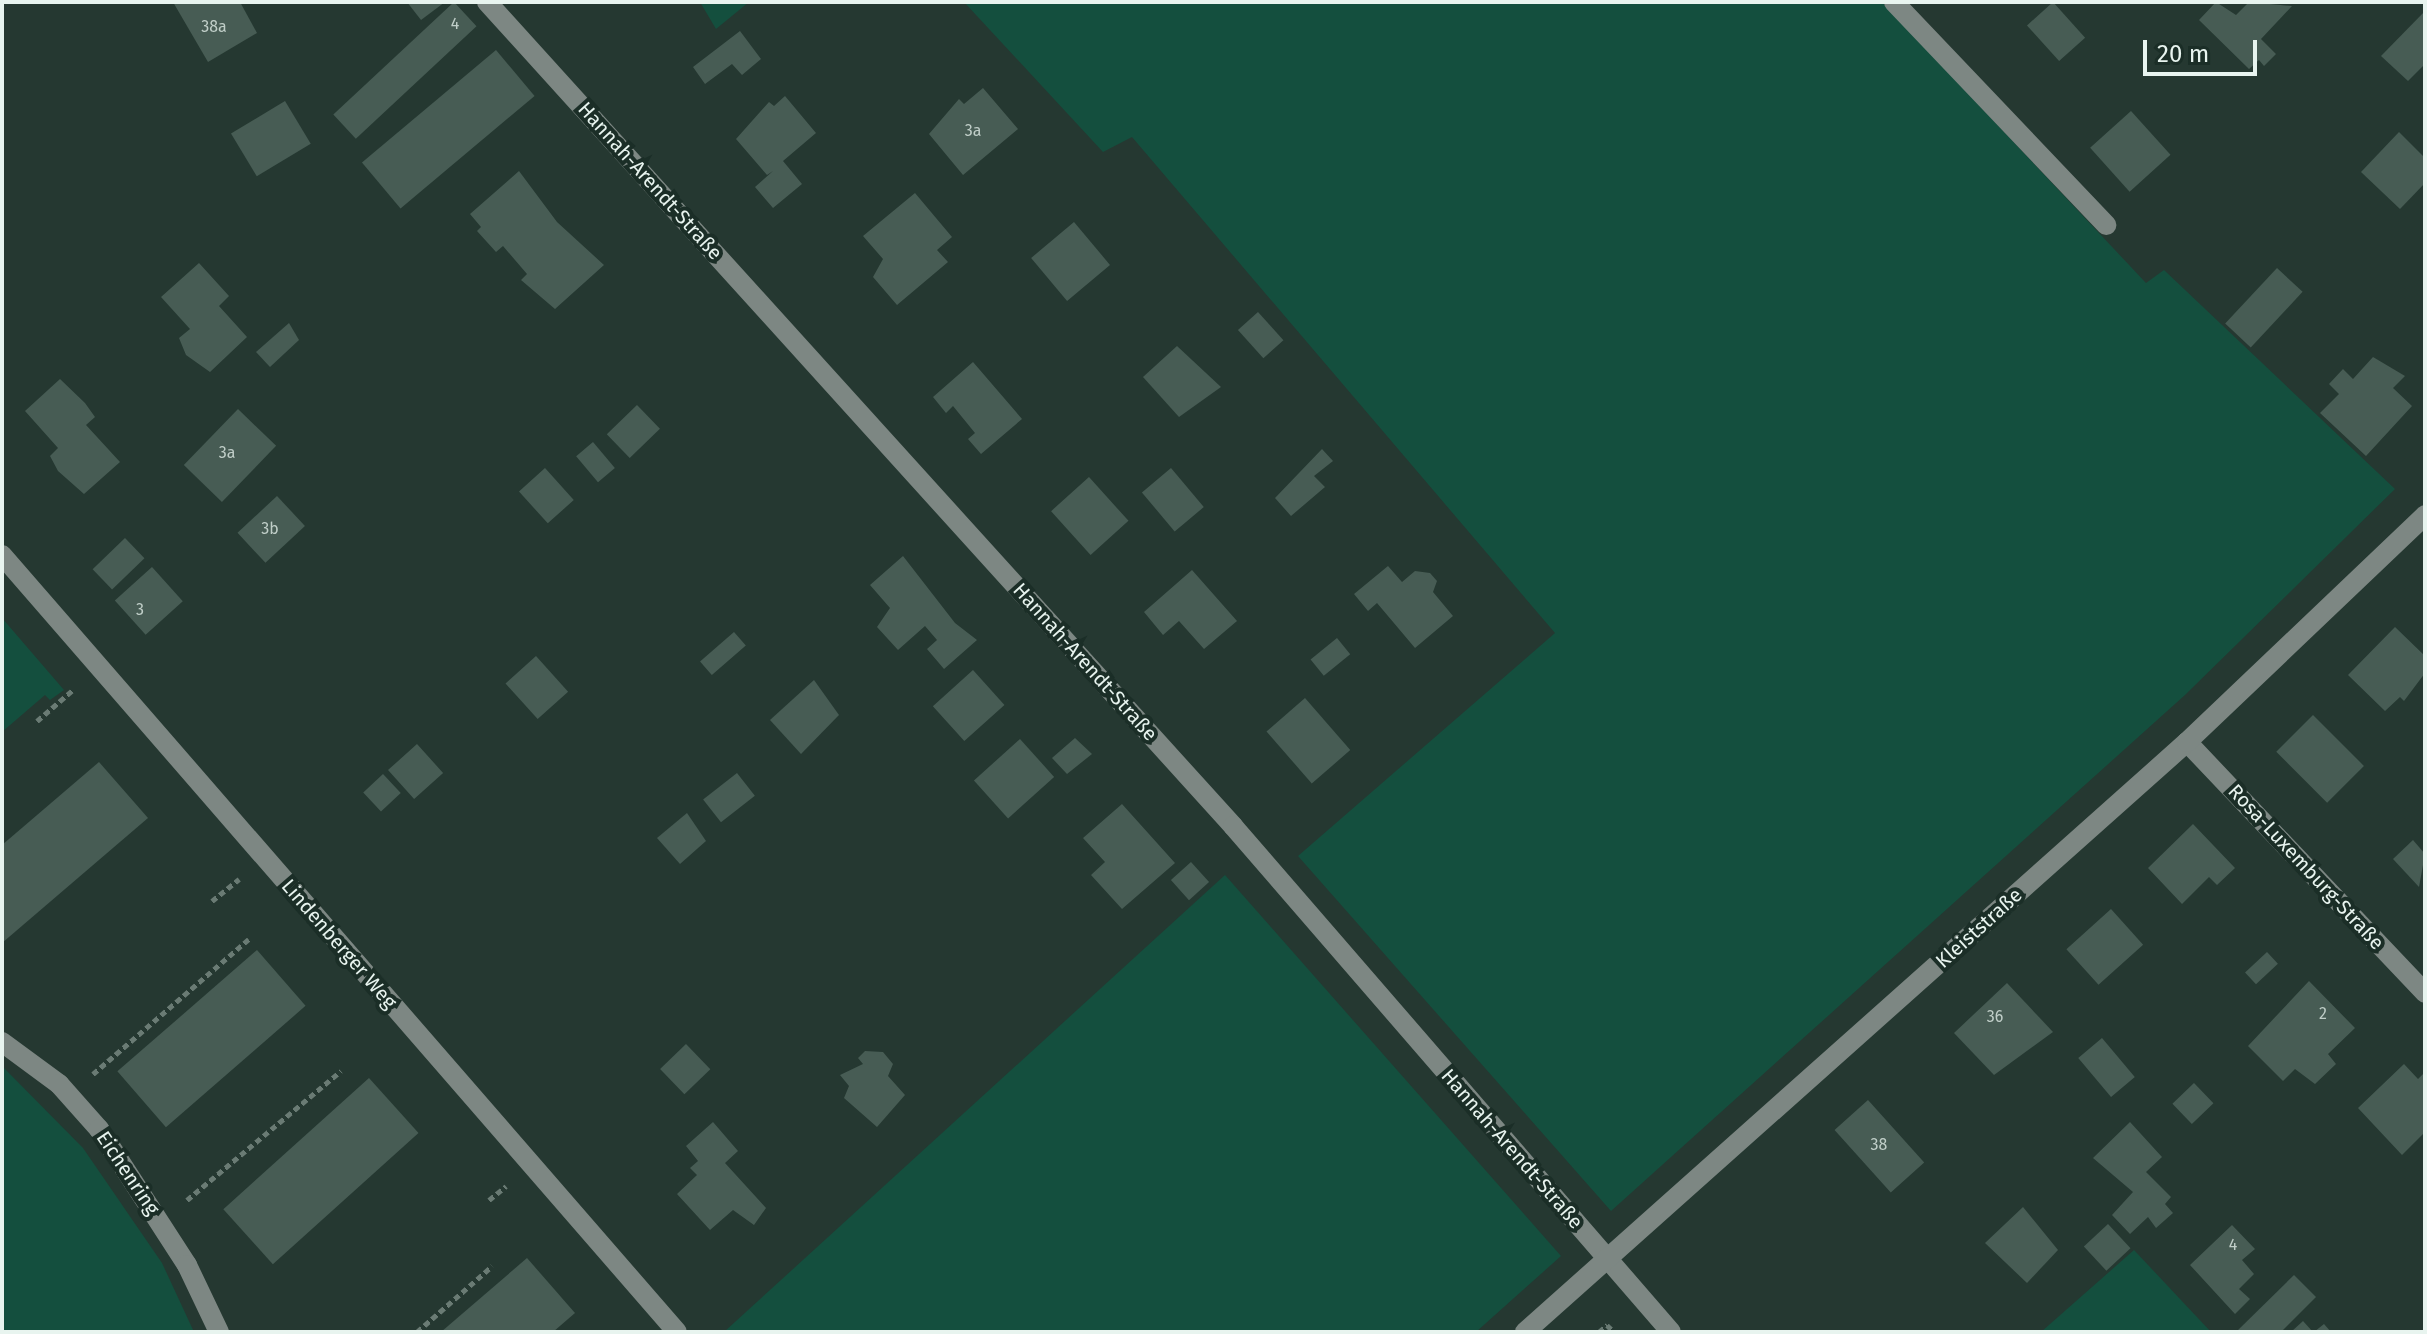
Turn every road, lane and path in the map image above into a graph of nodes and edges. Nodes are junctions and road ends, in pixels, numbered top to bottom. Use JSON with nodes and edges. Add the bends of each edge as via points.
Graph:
{"nodes":[{"id":1,"x":487,"y":2,"type":"edge"},
{"id":2,"x":1894,"y":2,"type":"edge"},
{"id":3,"x":2106,"y":225,"type":"dead end"},
{"id":4,"x":2425,"y":515,"type":"edge"},
{"id":5,"x":2,"y":555,"type":"edge"},
{"id":6,"x":74,"y":689,"type":"dead end"},
{"id":7,"x":37,"y":721,"type":"dead end"},
{"id":8,"x":2187,"y":742,"type":"junction"},
{"id":9,"x":239,"y":879,"type":"dead end"},
{"id":10,"x":212,"y":901,"type":"dead end"},
{"id":11,"x":249,"y":939,"type":"dead end"},
{"id":12,"x":2425,"y":993,"type":"edge"},
{"id":13,"x":2,"y":1042,"type":"edge"},
{"id":14,"x":341,"y":1071,"type":"dead end"},
{"id":15,"x":93,"y":1074,"type":"dead end"},
{"id":16,"x":506,"y":1186,"type":"dead end"},
{"id":17,"x":187,"y":1200,"type":"dead end"},
{"id":18,"x":489,"y":1200,"type":"dead end"},
{"id":19,"x":1607,"y":1260,"type":"junction"},
{"id":20,"x":492,"y":1266,"type":"dead end"},
{"id":21,"x":219,"y":1332,"type":"edge"},
{"id":22,"x":417,"y":1332,"type":"edge"},
{"id":23,"x":677,"y":1332,"type":"edge"},
{"id":24,"x":1525,"y":1332,"type":"edge"},
{"id":25,"x":1599,"y":1332,"type":"edge"},
{"id":26,"x":1614,"y":1332,"type":"edge"},
{"id":27,"x":1671,"y":1332,"type":"edge"}],
"edges":[{"from":1,"to":19,"type":"street","name":"Hannah-Arendt-Straße","via":[[1233,826]]},
{"from":2,"to":3,"type":"street"},
{"from":4,"to":8,"type":"street","name":"Kleiststraße"},
{"from":5,"to":23,"type":"street","name":"Lindenberger Weg"},
{"from":6,"to":7,"type":"path"},
{"from":8,"to":12,"type":"street","name":"Rosa-Luxemburg-Straße"},
{"from":8,"to":19,"type":"street","name":"Kleiststraße"},
{"from":9,"to":10,"type":"path"},
{"from":11,"to":15,"type":"path"},
{"from":13,"to":21,"type":"street","name":"Eichenring","via":[[59,1084],[99,1129],[187,1265]]},
{"from":14,"to":17,"type":"path"},
{"from":16,"to":18,"type":"path"},
{"from":19,"to":24,"type":"street","name":"Kleiststraße"},
{"from":19,"to":27,"type":"street","name":"Hannah-Arendt-Straße"},
{"from":20,"to":22,"type":"path"},
{"from":25,"to":26,"type":"path","via":[[1607,1325]]}]}
